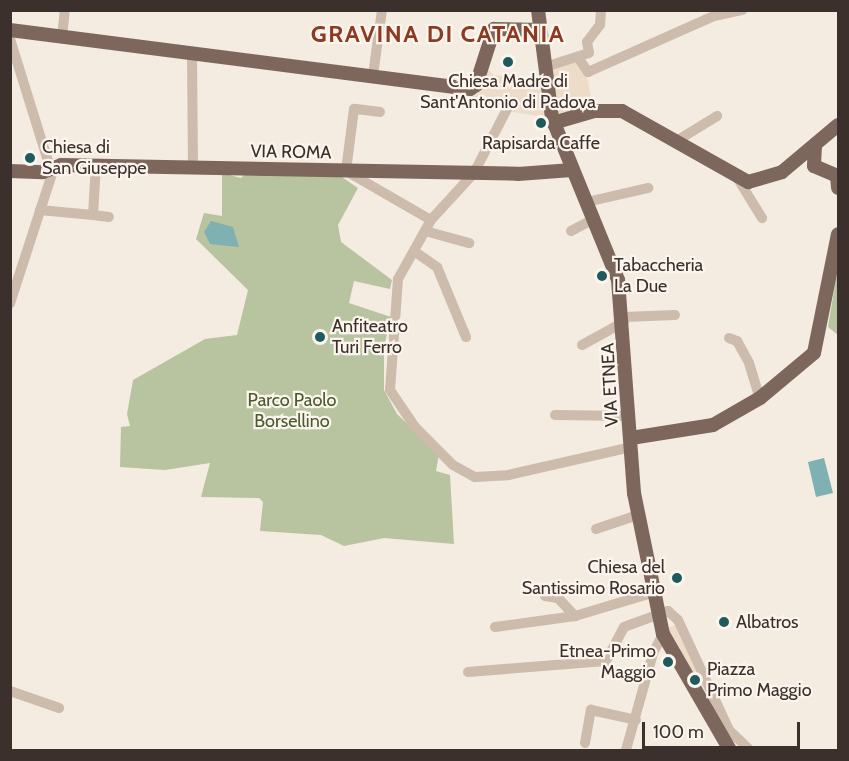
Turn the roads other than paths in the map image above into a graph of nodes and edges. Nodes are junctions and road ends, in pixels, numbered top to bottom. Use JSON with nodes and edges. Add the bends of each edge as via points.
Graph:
{"nodes":[{"id":1,"x":65,"y":10,"type":"edge"},
{"id":2,"x":381,"y":10,"type":"edge"},
{"id":3,"x":538,"y":10,"type":"edge"},
{"id":4,"x":601,"y":10,"type":"edge"},
{"id":5,"x":742,"y":10,"type":"edge"},
{"id":6,"x":10,"y":30,"type":"edge"},
{"id":7,"x":540,"y":30,"type":"junction"},
{"id":8,"x":62,"y":37,"type":"junction"},
{"id":9,"x":10,"y":39,"type":"edge"},
{"id":10,"x":192,"y":54,"type":"junction"},
{"id":11,"x":579,"y":59,"type":"junction"},
{"id":12,"x":545,"y":67,"type":"junction"},
{"id":13,"x":373,"y":75,"type":"junction"},
{"id":14,"x":507,"y":109,"type":"dead end"},
{"id":15,"x":380,"y":112,"type":"dead end"},
{"id":16,"x":717,"y":116,"type":"dead end"},
{"id":17,"x":553,"y":123,"type":"junction"},
{"id":18,"x":838,"y":125,"type":"edge"},
{"id":19,"x":678,"y":140,"type":"junction"},
{"id":20,"x":815,"y":146,"type":"junction"},
{"id":21,"x":96,"y":165,"type":"junction"},
{"id":22,"x":193,"y":167,"type":"junction"},
{"id":23,"x":52,"y":169,"type":"junction"},
{"id":24,"x":818,"y":169,"type":"junction"},
{"id":25,"x":572,"y":170,"type":"junction"},
{"id":26,"x":10,"y":171,"type":"edge"},
{"id":27,"x":346,"y":171,"type":"junction"},
{"id":28,"x":782,"y":172,"type":"junction"},
{"id":29,"x":474,"y":173,"type":"junction"},
{"id":30,"x":361,"y":176,"type":"junction"},
{"id":31,"x":738,"y":179,"type":"junction"},
{"id":32,"x":648,"y":188,"type":"dead end"},
{"id":33,"x":838,"y":188,"type":"edge"},
{"id":34,"x":587,"y":202,"type":"junction"},
{"id":35,"x":40,"y":210,"type":"junction"},
{"id":36,"x":93,"y":215,"type":"junction"},
{"id":37,"x":109,"y":217,"type":"dead end"},
{"id":38,"x":595,"y":218,"type":"junction"},
{"id":39,"x":762,"y":218,"type":"dead end"},
{"id":40,"x":428,"y":225,"type":"junction"},
{"id":41,"x":571,"y":231,"type":"dead end"},
{"id":42,"x":838,"y":234,"type":"edge"},
{"id":43,"x":469,"y":243,"type":"dead end"},
{"id":44,"x":414,"y":251,"type":"junction"},
{"id":45,"x":16,"y":273,"type":"edge"},
{"id":46,"x":10,"y":303,"type":"edge"},
{"id":47,"x":675,"y":315,"type":"dead end"},
{"id":48,"x":624,"y":319,"type":"junction"},
{"id":49,"x":466,"y":337,"type":"dead end"},
{"id":50,"x":729,"y":338,"type":"dead end"},
{"id":51,"x":582,"y":345,"type":"dead end"},
{"id":52,"x":760,"y":398,"type":"junction"},
{"id":53,"x":555,"y":415,"type":"dead end"},
{"id":54,"x":629,"y":416,"type":"junction"},
{"id":55,"x":631,"y":443,"type":"junction"},
{"id":56,"x":638,"y":515,"type":"junction"},
{"id":57,"x":596,"y":529,"type":"dead end"},
{"id":58,"x":655,"y":592,"type":"junction"},
{"id":59,"x":545,"y":596,"type":"dead end"},
{"id":60,"x":659,"y":611,"type":"junction"},
{"id":61,"x":575,"y":616,"type":"junction"},
{"id":62,"x":495,"y":627,"type":"dead end"},
{"id":63,"x":663,"y":634,"type":"junction"},
{"id":64,"x":468,"y":672,"type":"dead end"},
{"id":65,"x":10,"y":691,"type":"edge"},
{"id":66,"x":58,"y":708,"type":"dead end"},
{"id":67,"x":636,"y":720,"type":"junction"},
{"id":68,"x":585,"y":742,"type":"dead end"},
{"id":69,"x":626,"y":750,"type":"edge"},
{"id":70,"x":730,"y":750,"type":"edge"},
{"id":71,"x":750,"y":750,"type":"edge"}],
"edges":[{"from":1,"to":8,"type":"street"},
{"from":2,"to":13,"type":"street"},
{"from":3,"to":7,"type":"main road","name":"VIA ETNEA"},
{"from":4,"to":11,"type":"street","via":[[589,53]]},
{"from":5,"to":11,"type":"street","via":[[714,16],[588,72]]},
{"from":6,"to":8,"type":"main road"},
{"from":7,"to":12,"type":"main road","name":"VIA ETNEA"},
{"from":7,"to":13,"type":"main road","via":[[494,29],[477,85],[470,89]]},
{"from":8,"to":10,"type":"main road"},
{"from":9,"to":23,"type":"street"},
{"from":10,"to":13,"type":"main road"},
{"from":10,"to":22,"type":"street"},
{"from":11,"to":12,"type":"street"},
{"from":12,"to":17,"type":"main road","name":"VIA ETNEA"},
{"from":14,"to":29,"type":"street"},
{"from":15,"to":27,"type":"street","via":[[354,109]]},
{"from":16,"to":19,"type":"street"},
{"from":17,"to":19,"type":"main road","via":[[594,111],[622,111]]},
{"from":17,"to":25,"type":"main road","name":"VIA ETNEA"},
{"from":18,"to":20,"type":"main road"},
{"from":19,"to":31,"type":"main road"},
{"from":20,"to":24,"type":"main road","via":[[812,161]]},
{"from":20,"to":28,"type":"main road"},
{"from":21,"to":22,"type":"main road","name":"VIA ROMA"},
{"from":21,"to":23,"type":"main road","name":"VIA ROMA"},
{"from":21,"to":36,"type":"street"},
{"from":22,"to":27,"type":"main road","name":"VIA ROMA"},
{"from":23,"to":26,"type":"main road","name":"VIA ROMA"},
{"from":23,"to":35,"type":"street"},
{"from":24,"to":28,"type":"main road"},
{"from":24,"to":33,"type":"main road","via":[[837,176]]},
{"from":25,"to":29,"type":"main road","name":"VIA ROMA"},
{"from":25,"to":34,"type":"main road","name":"VIA ETNEA"},
{"from":27,"to":30,"type":"main road","name":"VIA ROMA"},
{"from":28,"to":31,"type":"main road","via":[[758,182]]},
{"from":29,"to":30,"type":"main road","name":"VIA ROMA"},
{"from":29,"to":40,"type":"street"},
{"from":30,"to":40,"type":"street"},
{"from":31,"to":39,"type":"street"},
{"from":32,"to":34,"type":"street"},
{"from":34,"to":38,"type":"main road","name":"VIA ETNEA"},
{"from":35,"to":36,"type":"street"},
{"from":35,"to":45,"type":"street"},
{"from":36,"to":37,"type":"street"},
{"from":38,"to":41,"type":"street"},
{"from":38,"to":48,"type":"main road","name":"VIA ETNEA"},
{"from":40,"to":43,"type":"street"},
{"from":40,"to":44,"type":"street"},
{"from":42,"to":52,"type":"main road","via":[[814,353]]},
{"from":44,"to":49,"type":"street","via":[[437,267]]},
{"from":44,"to":55,"type":"street","via":[[397,286],[390,390],[401,412],[453,465],[475,477],[508,475]]},
{"from":45,"to":46,"type":"street"},
{"from":47,"to":48,"type":"street"},
{"from":48,"to":51,"type":"street"},
{"from":48,"to":54,"type":"main road","name":"VIA ETNEA"},
{"from":50,"to":52,"type":"street","via":[[737,341],[749,363]]},
{"from":52,"to":55,"type":"main road","via":[[692,432]]},
{"from":53,"to":54,"type":"street"},
{"from":54,"to":55,"type":"main road","name":"VIA ETNEA"},
{"from":55,"to":56,"type":"main road","name":"VIA ETNEA"},
{"from":56,"to":57,"type":"street"},
{"from":56,"to":58,"type":"main road","name":"VIA ETNEA"},
{"from":58,"to":60,"type":"main road","name":"VIA ETNEA"},
{"from":58,"to":61,"type":"street"},
{"from":59,"to":61,"type":"street","via":[[558,598]]},
{"from":60,"to":63,"type":"main road","name":"VIA ETNEA"},
{"from":60,"to":64,"type":"street","via":[[624,627],[606,661]]},
{"from":60,"to":71,"type":"street","via":[[678,620],[729,730]]},
{"from":61,"to":62,"type":"street"},
{"from":63,"to":67,"type":"street","via":[[653,653]]},
{"from":63,"to":70,"type":"main road","name":"VIA ETNEA"},
{"from":65,"to":66,"type":"street"},
{"from":67,"to":68,"type":"street","via":[[591,710]]},
{"from":67,"to":69,"type":"street"}]}
